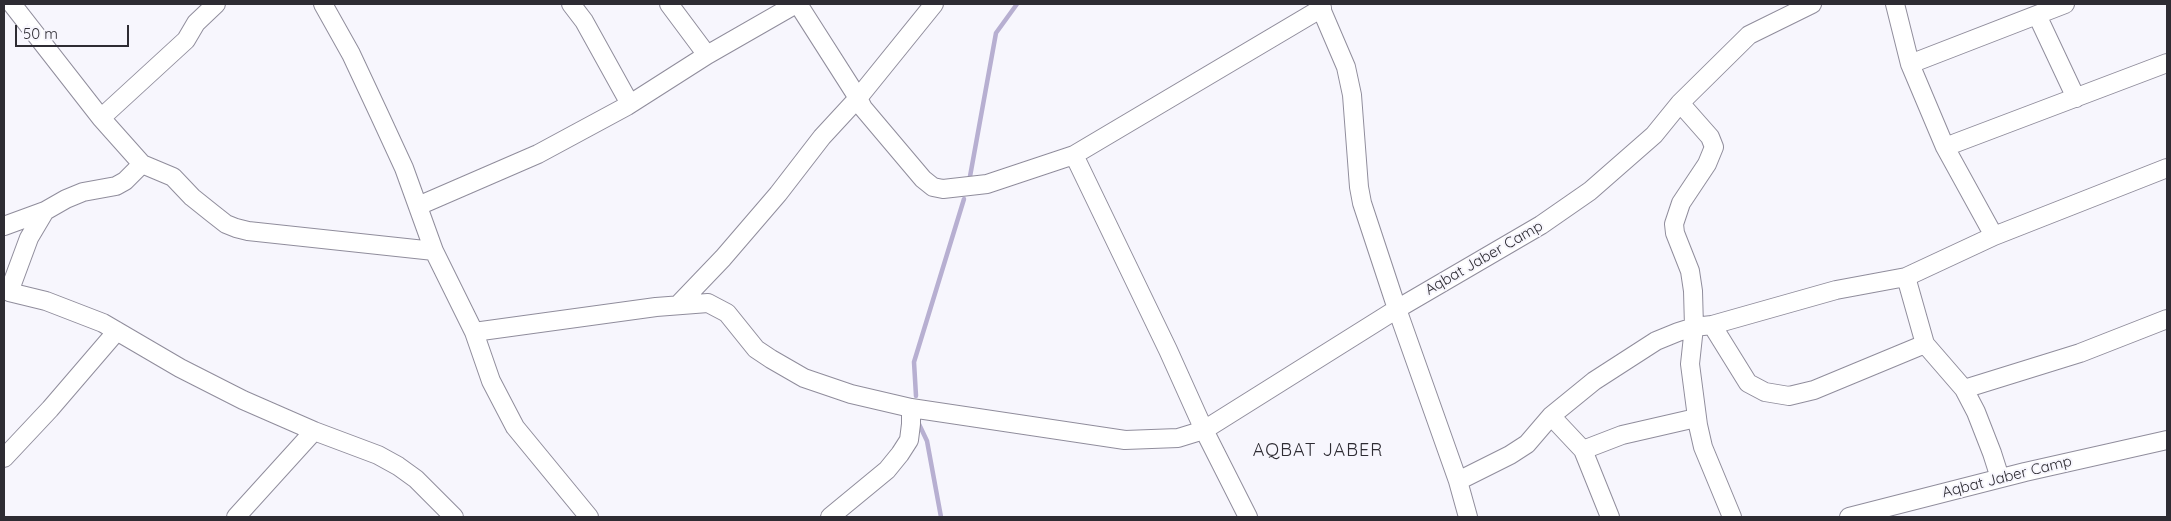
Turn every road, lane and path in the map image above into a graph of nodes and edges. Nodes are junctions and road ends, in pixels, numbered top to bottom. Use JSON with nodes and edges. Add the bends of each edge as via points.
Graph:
{"nodes":[{"id":1,"x":12,"y":4,"type":"edge"},
{"id":2,"x":216,"y":4,"type":"edge"},
{"id":3,"x":323,"y":4,"type":"edge"},
{"id":4,"x":571,"y":4,"type":"edge"},
{"id":5,"x":669,"y":4,"type":"edge"},
{"id":6,"x":797,"y":4,"type":"edge"},
{"id":7,"x":934,"y":4,"type":"edge"},
{"id":8,"x":1812,"y":4,"type":"edge"},
{"id":9,"x":1895,"y":4,"type":"edge"},
{"id":10,"x":2065,"y":4,"type":"edge"},
{"id":11,"x":1320,"y":6,"type":"edge"},
{"id":12,"x":2037,"y":15,"type":"junction"},
{"id":13,"x":707,"y":55,"type":"junction"},
{"id":14,"x":2167,"y":63,"type":"edge"},
{"id":15,"x":1910,"y":64,"type":"junction"},
{"id":16,"x":858,"y":98,"type":"junction"},
{"id":17,"x":2076,"y":98,"type":"junction"},
{"id":18,"x":1680,"y":103,"type":"junction"},
{"id":19,"x":630,"y":104,"type":"junction"},
{"id":20,"x":101,"y":118,"type":"junction"},
{"id":21,"x":1945,"y":147,"type":"junction"},
{"id":22,"x":1074,"y":155,"type":"junction"},
{"id":23,"x":142,"y":164,"type":"junction"},
{"id":24,"x":2167,"y":168,"type":"edge"},
{"id":25,"x":418,"y":206,"type":"junction"},
{"id":26,"x":45,"y":211,"type":"junction"},
{"id":27,"x":4,"y":226,"type":"edge"},
{"id":28,"x":1994,"y":236,"type":"junction"},
{"id":29,"x":434,"y":251,"type":"junction"},
{"id":30,"x":713,"y":268,"type":"junction"},
{"id":31,"x":1906,"y":277,"type":"junction"},
{"id":32,"x":6,"y":292,"type":"edge"},
{"id":33,"x":678,"y":305,"type":"junction"},
{"id":34,"x":715,"y":306,"type":"junction"},
{"id":35,"x":1397,"y":309,"type":"junction"},
{"id":36,"x":2167,"y":319,"type":"edge"},
{"id":37,"x":1712,"y":325,"type":"junction"},
{"id":38,"x":1694,"y":327,"type":"junction"},
{"id":39,"x":117,"y":331,"type":"junction"},
{"id":40,"x":474,"y":332,"type":"junction"},
{"id":41,"x":1925,"y":344,"type":"junction"},
{"id":42,"x":1964,"y":389,"type":"junction"},
{"id":43,"x":911,"y":408,"type":"junction"},
{"id":44,"x":1551,"y":416,"type":"junction"},
{"id":45,"x":1696,"y":418,"type":"junction"},
{"id":46,"x":1204,"y":430,"type":"junction"},
{"id":47,"x":314,"y":431,"type":"junction"},
{"id":48,"x":2167,"y":440,"type":"edge"},
{"id":49,"x":1583,"y":450,"type":"junction"},
{"id":50,"x":4,"y":458,"type":"edge"},
{"id":51,"x":2000,"y":478,"type":"junction"},
{"id":52,"x":1458,"y":481,"type":"junction"},
{"id":53,"x":236,"y":517,"type":"edge"},
{"id":54,"x":454,"y":517,"type":"edge"},
{"id":55,"x":589,"y":517,"type":"edge"},
{"id":56,"x":830,"y":517,"type":"edge"},
{"id":57,"x":1248,"y":517,"type":"edge"},
{"id":58,"x":1468,"y":517,"type":"edge"},
{"id":59,"x":1610,"y":517,"type":"edge"},
{"id":60,"x":1732,"y":517,"type":"edge"},
{"id":61,"x":1849,"y":517,"type":"edge"}],
"edges":[{"from":1,"to":20,"type":"street"},
{"from":2,"to":20,"type":"street","via":[[196,23],[186,40]]},
{"from":3,"to":25,"type":"street","via":[[351,54]]},
{"from":4,"to":19,"type":"street","via":[[584,21]]},
{"from":5,"to":13,"type":"street"},
{"from":6,"to":13,"type":"street"},
{"from":6,"to":16,"type":"street"},
{"from":7,"to":16,"type":"street"},
{"from":8,"to":18,"type":"street","name":"Aqbat Jaber Camp","via":[[1749,35]]},
{"from":9,"to":15,"type":"street"},
{"from":10,"to":12,"type":"street"},
{"from":11,"to":22,"type":"street"},
{"from":11,"to":35,"type":"street","via":[[1346,67],[1352,95],[1362,203]]},
{"from":12,"to":15,"type":"street"},
{"from":12,"to":17,"type":"street"},
{"from":13,"to":19,"type":"street"},
{"from":14,"to":17,"type":"street"},
{"from":15,"to":21,"type":"street"},
{"from":16,"to":22,"type":"street","via":[[869,116],[922,179],[933,187],[943,189],[987,184]]},
{"from":16,"to":30,"type":"street"},
{"from":17,"to":21,"type":"street"},
{"from":18,"to":35,"type":"street","name":"Aqbat Jaber Camp","via":[[1654,135],[1583,196],[1498,251]]},
{"from":18,"to":38,"type":"street","via":[[1710,137],[1714,148],[1681,203],[1674,224],[1690,271]]},
{"from":19,"to":25,"type":"street","via":[[538,154]]},
{"from":20,"to":23,"type":"street"},
{"from":21,"to":28,"type":"street"},
{"from":22,"to":46,"type":"street"},
{"from":23,"to":26,"type":"street","via":[[116,186],[83,192]]},
{"from":23,"to":29,"type":"street","via":[[173,177],[192,197],[236,228]]},
{"from":24,"to":28,"type":"street"},
{"from":25,"to":29,"type":"street"},
{"from":26,"to":27,"type":"street"},
{"from":26,"to":32,"type":"street","via":[[29,238]]},
{"from":28,"to":31,"type":"street"},
{"from":29,"to":40,"type":"street"},
{"from":30,"to":33,"type":"street"},
{"from":30,"to":34,"type":"street","via":[[710,295]]},
{"from":31,"to":37,"type":"street","via":[[1836,290]]},
{"from":31,"to":41,"type":"street"},
{"from":32,"to":39,"type":"street","via":[[65,308]]},
{"from":33,"to":34,"type":"street","via":[[708,303]]},
{"from":33,"to":40,"type":"street"},
{"from":34,"to":43,"type":"street","name":"Aqbat Jaber Camp","via":[[727,313],[756,348],[804,378],[851,394]]},
{"from":35,"to":46,"type":"street","name":"Aqbat Jaber Camp"},
{"from":35,"to":52,"type":"street"},
{"from":36,"to":42,"type":"street","via":[[2080,353]]},
{"from":37,"to":38,"type":"street"},
{"from":37,"to":41,"type":"street","via":[[1748,383],[1765,392],[1789,396],[1814,390]]},
{"from":38,"to":44,"type":"street","via":[[1656,341]]},
{"from":38,"to":45,"type":"street","via":[[1690,364]]},
{"from":39,"to":47,"type":"street","via":[[180,368]]},
{"from":39,"to":50,"type":"street"},
{"from":40,"to":55,"type":"street","via":[[491,381],[515,427]]},
{"from":41,"to":42,"type":"street"},
{"from":42,"to":51,"type":"street"},
{"from":43,"to":46,"type":"street","name":"Aqbat Jaber Camp","via":[[1125,440],[1178,438]]},
{"from":43,"to":56,"type":"street","via":[[908,440],[900,454],[888,470]]},
{"from":44,"to":49,"type":"street"},
{"from":44,"to":52,"type":"street","via":[[1527,444]]},
{"from":45,"to":49,"type":"street","via":[[1622,435]]},
{"from":45,"to":60,"type":"street","via":[[1703,447]]},
{"from":46,"to":57,"type":"street"},
{"from":47,"to":53,"type":"street"},
{"from":47,"to":54,"type":"street","via":[[398,466],[416,479]]},
{"from":48,"to":51,"type":"street","name":"Aqbat Jaber Camp"},
{"from":49,"to":59,"type":"street"},
{"from":51,"to":61,"type":"street","name":"Aqbat Jaber Camp"},
{"from":52,"to":58,"type":"street"}]}
